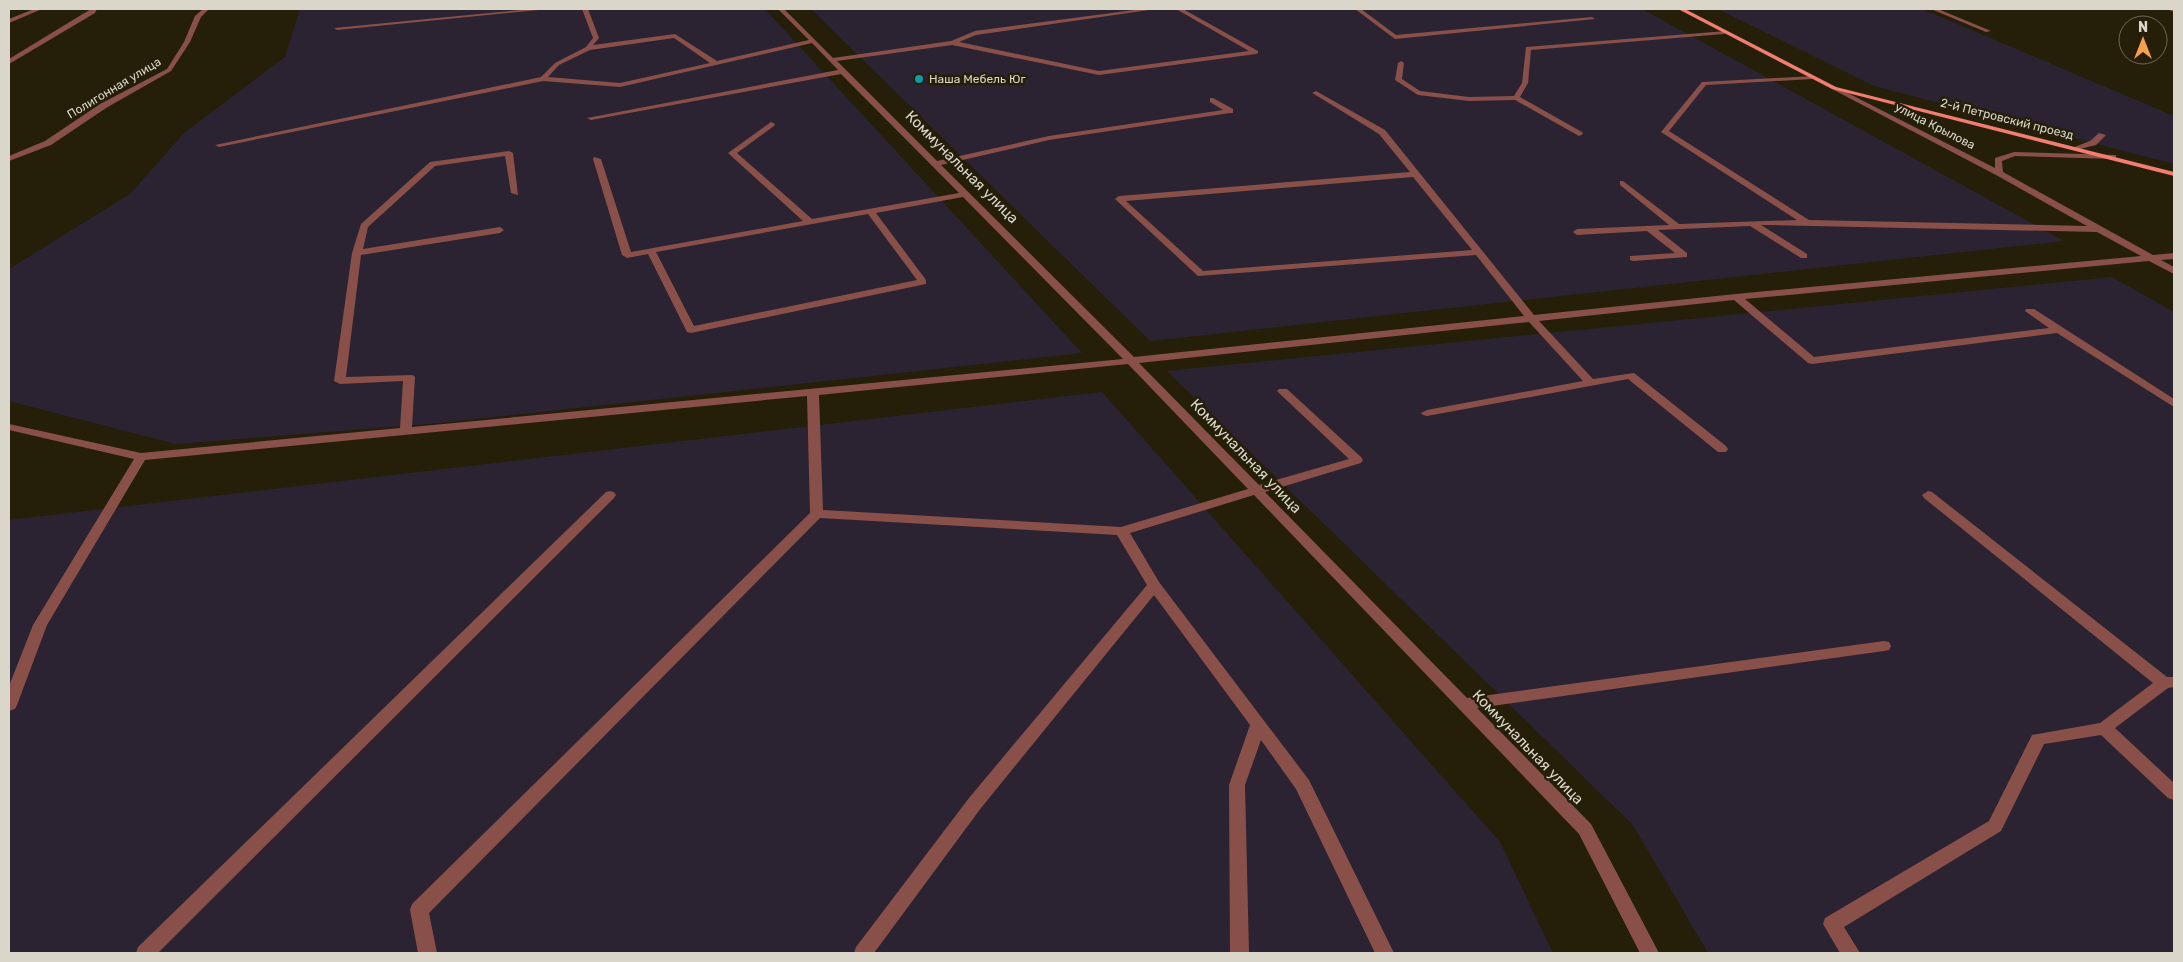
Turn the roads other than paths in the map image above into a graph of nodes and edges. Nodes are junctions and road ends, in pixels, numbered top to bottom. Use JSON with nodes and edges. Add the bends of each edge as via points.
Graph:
{"nodes":[{"id":1,"x":38,"y":9,"type":"edge"},
{"id":2,"x":94,"y":9,"type":"edge"},
{"id":3,"x":206,"y":9,"type":"edge"},
{"id":4,"x":546,"y":9,"type":"edge"},
{"id":5,"x":585,"y":9,"type":"edge"},
{"id":6,"x":781,"y":9,"type":"edge"},
{"id":7,"x":1153,"y":9,"type":"edge"},
{"id":8,"x":1179,"y":9,"type":"edge"},
{"id":9,"x":1358,"y":9,"type":"edge"},
{"id":10,"x":1681,"y":9,"type":"edge"},
{"id":11,"x":1934,"y":9,"type":"edge"},
{"id":12,"x":1592,"y":19,"type":"dead end"},
{"id":13,"x":9,"y":21,"type":"edge"},
{"id":14,"x":337,"y":28,"type":"dead end"},
{"id":15,"x":1988,"y":31,"type":"dead end"},
{"id":16,"x":1724,"y":32,"type":"junction"},
{"id":17,"x":814,"y":41,"type":"junction"},
{"id":18,"x":952,"y":43,"type":"junction"},
{"id":19,"x":588,"y":48,"type":"junction"},
{"id":20,"x":832,"y":60,"type":"junction"},
{"id":21,"x":9,"y":62,"type":"edge"},
{"id":22,"x":715,"y":63,"type":"junction"},
{"id":23,"x":1401,"y":63,"type":"dead end"},
{"id":24,"x":844,"y":72,"type":"junction"},
{"id":25,"x":1812,"y":77,"type":"junction"},
{"id":26,"x":544,"y":79,"type":"junction"},
{"id":27,"x":1834,"y":88,"type":"junction"},
{"id":28,"x":1316,"y":92,"type":"dead end"},
{"id":29,"x":1516,"y":98,"type":"junction"},
{"id":30,"x":1213,"y":100,"type":"dead end"},
{"id":31,"x":591,"y":118,"type":"dead end"},
{"id":32,"x":771,"y":124,"type":"dead end"},
{"id":33,"x":1579,"y":134,"type":"dead end"},
{"id":34,"x":2102,"y":136,"type":"dead end"},
{"id":35,"x":219,"y":146,"type":"dead end"},
{"id":36,"x":2076,"y":148,"type":"junction"},
{"id":37,"x":2113,"y":157,"type":"junction"},
{"id":38,"x":9,"y":159,"type":"edge"},
{"id":39,"x":597,"y":159,"type":"dead end"},
{"id":40,"x":935,"y":164,"type":"junction"},
{"id":41,"x":1998,"y":173,"type":"junction"},
{"id":42,"x":1416,"y":174,"type":"junction"},
{"id":43,"x":2174,"y":174,"type":"edge"},
{"id":44,"x":1623,"y":184,"type":"dead end"},
{"id":45,"x":515,"y":193,"type":"dead end"},
{"id":46,"x":965,"y":194,"type":"junction"},
{"id":47,"x":870,"y":212,"type":"junction"},
{"id":48,"x":810,"y":222,"type":"junction"},
{"id":49,"x":1806,"y":222,"type":"junction"},
{"id":50,"x":1752,"y":223,"type":"junction"},
{"id":51,"x":1677,"y":227,"type":"junction"},
{"id":52,"x":1649,"y":228,"type":"junction"},
{"id":53,"x":2102,"y":229,"type":"junction"},
{"id":54,"x":500,"y":230,"type":"dead end"},
{"id":55,"x":1577,"y":232,"type":"dead end"},
{"id":56,"x":651,"y":251,"type":"junction"},
{"id":57,"x":1479,"y":252,"type":"junction"},
{"id":58,"x":357,"y":253,"type":"junction"},
{"id":59,"x":1804,"y":256,"type":"dead end"},
{"id":60,"x":2174,"y":256,"type":"edge"},
{"id":61,"x":1633,"y":258,"type":"dead end"},
{"id":62,"x":2152,"y":258,"type":"junction"},
{"id":63,"x":2174,"y":271,"type":"edge"},
{"id":64,"x":1736,"y":296,"type":"junction"},
{"id":65,"x":2030,"y":311,"type":"dead end"},
{"id":66,"x":1531,"y":318,"type":"junction"},
{"id":67,"x":2059,"y":330,"type":"junction"},
{"id":68,"x":1131,"y":361,"type":"junction"},
{"id":69,"x":1590,"y":382,"type":"junction"},
{"id":70,"x":1283,"y":391,"type":"dead end"},
{"id":71,"x":814,"y":392,"type":"junction"},
{"id":72,"x":2174,"y":404,"type":"edge"},
{"id":73,"x":1427,"y":413,"type":"dead end"},
{"id":74,"x":9,"y":427,"type":"edge"},
{"id":75,"x":406,"y":431,"type":"junction"},
{"id":76,"x":1722,"y":449,"type":"dead end"},
{"id":77,"x":141,"y":457,"type":"junction"},
{"id":78,"x":1257,"y":490,"type":"junction"},
{"id":79,"x":610,"y":495,"type":"dead end"},
{"id":80,"x":1928,"y":495,"type":"dead end"},
{"id":81,"x":817,"y":514,"type":"junction"},
{"id":82,"x":1122,"y":531,"type":"junction"},
{"id":83,"x":1154,"y":585,"type":"junction"},
{"id":84,"x":1884,"y":646,"type":"dead end"},
{"id":85,"x":2169,"y":683,"type":"edge"},
{"id":86,"x":1463,"y":704,"type":"junction"},
{"id":87,"x":9,"y":706,"type":"edge"},
{"id":88,"x":1258,"y":725,"type":"junction"},
{"id":89,"x":2104,"y":728,"type":"junction"},
{"id":90,"x":2174,"y":793,"type":"edge"},
{"id":91,"x":145,"y":953,"type":"edge"},
{"id":92,"x":428,"y":953,"type":"edge"},
{"id":93,"x":863,"y":953,"type":"edge"},
{"id":94,"x":1239,"y":953,"type":"edge"},
{"id":95,"x":1385,"y":953,"type":"edge"},
{"id":96,"x":1650,"y":953,"type":"edge"},
{"id":97,"x":1850,"y":953,"type":"edge"}],
"edges":[{"from":1,"to":13,"type":"street"},
{"from":2,"to":21,"type":"street"},
{"from":3,"to":38,"type":"street","name":"Полигонная улица","via":[[198,16],[169,70],[103,106],[48,143]]},
{"from":4,"to":14,"type":"street"},
{"from":5,"to":19,"type":"street","via":[[596,38]]},
{"from":6,"to":17,"type":"street","name":"Коммунальная улица"},
{"from":7,"to":18,"type":"street","via":[[975,34]]},
{"from":8,"to":18,"type":"street","via":[[1256,52],[1099,73]]},
{"from":9,"to":12,"type":"street","via":[[1395,37]]},
{"from":10,"to":16,"type":"main road","name":"улица Крылова"},
{"from":11,"to":15,"type":"street"},
{"from":16,"to":25,"type":"main road","name":"улица Крылова"},
{"from":16,"to":29,"type":"street","via":[[1528,48],[1525,83]]},
{"from":17,"to":20,"type":"street","name":"Коммунальная улица"},
{"from":17,"to":22,"type":"street"},
{"from":18,"to":20,"type":"street"},
{"from":19,"to":22,"type":"street","via":[[675,36]]},
{"from":19,"to":26,"type":"street","via":[[556,64]]},
{"from":20,"to":24,"type":"street","name":"Коммунальная улица"},
{"from":22,"to":26,"type":"street","via":[[620,85]]},
{"from":23,"to":29,"type":"street","via":[[1398,80],[1418,93],[1469,99]]},
{"from":24,"to":31,"type":"street"},
{"from":24,"to":40,"type":"street","name":"Коммунальная улица"},
{"from":25,"to":27,"type":"main road","name":"улица Крылова"},
{"from":25,"to":49,"type":"street","via":[[1704,84],[1665,132]]},
{"from":26,"to":35,"type":"street"},
{"from":27,"to":36,"type":"main road","name":"2-й Петровский проезд"},
{"from":27,"to":41,"type":"street","name":"улица Крылова"},
{"from":28,"to":42,"type":"street","via":[[1382,132]]},
{"from":29,"to":33,"type":"street"},
{"from":30,"to":40,"type":"street","via":[[1230,111],[1048,138]]},
{"from":32,"to":48,"type":"street","via":[[732,153]]},
{"from":34,"to":36,"type":"street","via":[[2093,143]]},
{"from":36,"to":37,"type":"main road","name":"2-й Петровский проезд"},
{"from":37,"to":41,"type":"street","via":[[2014,154],[1998,160]]},
{"from":37,"to":43,"type":"main road","name":"2-й Петровский проезд"},
{"from":39,"to":56,"type":"street","via":[[627,256]]},
{"from":40,"to":46,"type":"street","name":"Коммунальная улица"},
{"from":41,"to":53,"type":"street","name":"улица Крылова"},
{"from":42,"to":57,"type":"street"},
{"from":42,"to":57,"type":"street","via":[[1119,199],[1201,274]]},
{"from":44,"to":51,"type":"street"},
{"from":45,"to":58,"type":"street","via":[[509,153],[433,164],[364,226]]},
{"from":46,"to":47,"type":"street"},
{"from":46,"to":68,"type":"street","name":"Коммунальная улица"},
{"from":47,"to":48,"type":"street"},
{"from":47,"to":56,"type":"street","via":[[923,282],[691,330]]},
{"from":48,"to":56,"type":"street"},
{"from":49,"to":50,"type":"street"},
{"from":49,"to":53,"type":"street"},
{"from":50,"to":51,"type":"street"},
{"from":50,"to":59,"type":"street"},
{"from":51,"to":52,"type":"street"},
{"from":52,"to":55,"type":"street"},
{"from":52,"to":61,"type":"street","via":[[1684,255]]},
{"from":53,"to":62,"type":"street","name":"улица Крылова"},
{"from":54,"to":58,"type":"street"},
{"from":57,"to":66,"type":"street"},
{"from":58,"to":75,"type":"street","via":[[340,381],[410,377]]},
{"from":60,"to":62,"type":"street"},
{"from":62,"to":63,"type":"street","name":"улица Крылова"},
{"from":62,"to":64,"type":"street"},
{"from":64,"to":66,"type":"street"},
{"from":64,"to":67,"type":"street","via":[[1812,361]]},
{"from":65,"to":67,"type":"street"},
{"from":66,"to":68,"type":"street"},
{"from":66,"to":69,"type":"street"},
{"from":67,"to":72,"type":"street"},
{"from":68,"to":71,"type":"street"},
{"from":68,"to":78,"type":"street","name":"Коммунальная улица"},
{"from":69,"to":73,"type":"street"},
{"from":69,"to":76,"type":"street","via":[[1630,375]]},
{"from":70,"to":78,"type":"street","via":[[1357,460]]},
{"from":71,"to":75,"type":"street"},
{"from":71,"to":81,"type":"street"},
{"from":74,"to":77,"type":"street"},
{"from":75,"to":77,"type":"street"},
{"from":77,"to":87,"type":"street","via":[[40,625]]},
{"from":78,"to":82,"type":"street"},
{"from":78,"to":86,"type":"street","name":"Коммунальная улица"},
{"from":79,"to":91,"type":"street"},
{"from":80,"to":85,"type":"street"},
{"from":81,"to":82,"type":"street"},
{"from":81,"to":92,"type":"street","via":[[419,910]]},
{"from":82,"to":83,"type":"street"},
{"from":83,"to":88,"type":"street"},
{"from":83,"to":93,"type":"street","via":[[975,802]]},
{"from":84,"to":86,"type":"street"},
{"from":85,"to":89,"type":"street"},
{"from":86,"to":96,"type":"street","name":"Коммунальная улица","via":[[1585,829]]},
{"from":88,"to":94,"type":"street","via":[[1237,785]]},
{"from":88,"to":95,"type":"street","via":[[1303,785]]},
{"from":89,"to":90,"type":"street"},
{"from":89,"to":97,"type":"street","via":[[2038,739],[1995,826],[1832,924]]}]}
